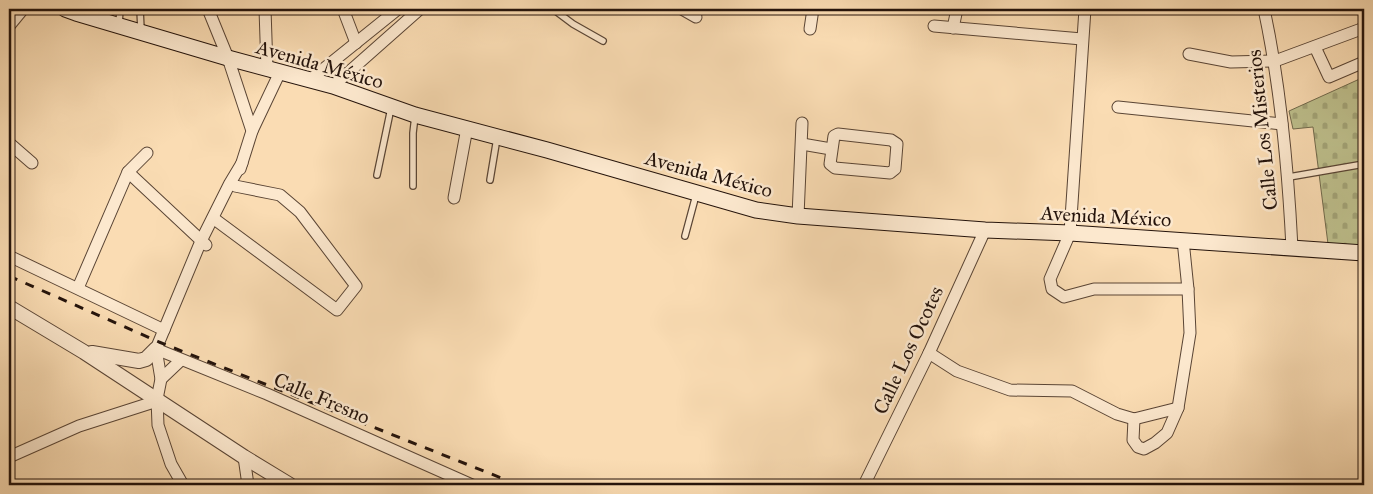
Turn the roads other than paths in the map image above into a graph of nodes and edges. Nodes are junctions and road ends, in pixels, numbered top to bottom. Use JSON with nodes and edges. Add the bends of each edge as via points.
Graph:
{"nodes":[{"id":1,"x":23,"y":9,"type":"edge"},
{"id":2,"x":65,"y":9,"type":"edge"},
{"id":3,"x":120,"y":9,"type":"edge"},
{"id":4,"x":140,"y":9,"type":"edge"},
{"id":5,"x":208,"y":9,"type":"edge"},
{"id":6,"x":264,"y":9,"type":"edge"},
{"id":7,"x":343,"y":9,"type":"edge"},
{"id":8,"x":398,"y":9,"type":"edge"},
{"id":9,"x":420,"y":9,"type":"edge"},
{"id":10,"x":553,"y":9,"type":"edge"},
{"id":11,"x":682,"y":9,"type":"edge"},
{"id":12,"x":813,"y":9,"type":"edge"},
{"id":13,"x":957,"y":9,"type":"edge"},
{"id":14,"x":1082,"y":9,"type":"edge"},
{"id":15,"x":1264,"y":9,"type":"edge"},
{"id":16,"x":696,"y":17,"type":"dead end"},
{"id":17,"x":9,"y":26,"type":"edge"},
{"id":18,"x":119,"y":26,"type":"junction"},
{"id":19,"x":934,"y":26,"type":"dead end"},
{"id":20,"x":953,"y":28,"type":"junction"},
{"id":21,"x":1364,"y":28,"type":"edge"},
{"id":22,"x":810,"y":29,"type":"dead end"},
{"id":23,"x":141,"y":32,"type":"junction"},
{"id":24,"x":1082,"y":39,"type":"junction"},
{"id":25,"x":603,"y":41,"type":"dead end"},
{"id":26,"x":356,"y":43,"type":"junction"},
{"id":27,"x":1315,"y":47,"type":"junction"},
{"id":28,"x":1189,"y":54,"type":"dead end"},
{"id":29,"x":228,"y":58,"type":"junction"},
{"id":30,"x":1275,"y":61,"type":"junction"},
{"id":31,"x":1364,"y":62,"type":"edge"},
{"id":32,"x":274,"y":70,"type":"junction"},
{"id":33,"x":311,"y":80,"type":"junction"},
{"id":34,"x":333,"y":86,"type":"junction"},
{"id":35,"x":392,"y":106,"type":"junction"},
{"id":36,"x":1118,"y":107,"type":"dead end"},
{"id":37,"x":415,"y":115,"type":"junction"},
{"id":38,"x":802,"y":123,"type":"dead end"},
{"id":39,"x":1282,"y":124,"type":"junction"},
{"id":40,"x":467,"y":128,"type":"junction"},
{"id":41,"x":252,"y":131,"type":"junction"},
{"id":42,"x":498,"y":136,"type":"junction"},
{"id":43,"x":9,"y":143,"type":"edge"},
{"id":44,"x":802,"y":144,"type":"junction"},
{"id":45,"x":831,"y":149,"type":"junction"},
{"id":46,"x":147,"y":153,"type":"dead end"},
{"id":47,"x":32,"y":163,"type":"dead end"},
{"id":48,"x":242,"y":163,"type":"junction"},
{"id":49,"x":1364,"y":164,"type":"edge"},
{"id":50,"x":128,"y":172,"type":"junction"},
{"id":51,"x":377,"y":175,"type":"dead end"},
{"id":52,"x":1288,"y":177,"type":"junction"},
{"id":53,"x":490,"y":180,"type":"dead end"},
{"id":54,"x":236,"y":186,"type":"junction"},
{"id":55,"x":413,"y":186,"type":"dead end"},
{"id":56,"x":697,"y":192,"type":"junction"},
{"id":57,"x":454,"y":198,"type":"dead end"},
{"id":58,"x":798,"y":216,"type":"junction"},
{"id":59,"x":215,"y":220,"type":"junction"},
{"id":60,"x":985,"y":230,"type":"junction"},
{"id":61,"x":1070,"y":233,"type":"junction"},
{"id":62,"x":685,"y":236,"type":"dead end"},
{"id":63,"x":1183,"y":240,"type":"junction"},
{"id":64,"x":203,"y":243,"type":"junction"},
{"id":65,"x":1292,"y":248,"type":"junction"},
{"id":66,"x":1364,"y":253,"type":"edge"},
{"id":67,"x":9,"y":256,"type":"edge"},
{"id":68,"x":78,"y":288,"type":"junction"},
{"id":69,"x":1188,"y":289,"type":"junction"},
{"id":70,"x":9,"y":307,"type":"edge"},
{"id":71,"x":164,"y":330,"type":"junction"},
{"id":72,"x":156,"y":349,"type":"junction"},
{"id":73,"x":84,"y":352,"type":"junction"},
{"id":74,"x":929,"y":353,"type":"junction"},
{"id":75,"x":181,"y":360,"type":"junction"},
{"id":76,"x":161,"y":379,"type":"junction"},
{"id":77,"x":157,"y":400,"type":"junction"},
{"id":78,"x":1178,"y":408,"type":"junction"},
{"id":79,"x":1134,"y":419,"type":"junction"},
{"id":80,"x":9,"y":457,"type":"edge"},
{"id":81,"x":244,"y":457,"type":"junction"},
{"id":82,"x":183,"y":485,"type":"edge"},
{"id":83,"x":248,"y":485,"type":"edge"},
{"id":84,"x":290,"y":485,"type":"edge"},
{"id":85,"x":472,"y":485,"type":"edge"},
{"id":86,"x":864,"y":485,"type":"edge"}],
"edges":[{"from":1,"to":17,"type":"street"},
{"from":2,"to":18,"type":"main road","name":"Avenida México"},
{"from":3,"to":18,"type":"lane"},
{"from":4,"to":23,"type":"lane"},
{"from":5,"to":29,"type":"street"},
{"from":6,"to":32,"type":"street"},
{"from":7,"to":26,"type":"street"},
{"from":8,"to":26,"type":"street"},
{"from":9,"to":34,"type":"street"},
{"from":10,"to":25,"type":"lane"},
{"from":11,"to":16,"type":"street"},
{"from":12,"to":22,"type":"street"},
{"from":13,"to":20,"type":"street"},
{"from":14,"to":24,"type":"street"},
{"from":15,"to":30,"type":"street","name":"Calle Los Misterios"},
{"from":18,"to":23,"type":"main road","name":"Avenida México"},
{"from":19,"to":20,"type":"street"},
{"from":20,"to":24,"type":"street"},
{"from":21,"to":27,"type":"street"},
{"from":23,"to":29,"type":"main road","name":"Avenida México"},
{"from":24,"to":61,"type":"street"},
{"from":26,"to":33,"type":"street"},
{"from":27,"to":30,"type":"street"},
{"from":27,"to":31,"type":"street","via":[[1330,78]]},
{"from":28,"to":30,"type":"street","via":[[1231,62]]},
{"from":29,"to":32,"type":"main road","name":"Avenida México"},
{"from":29,"to":41,"type":"street"},
{"from":30,"to":39,"type":"street","name":"Calle Los Misterios"},
{"from":32,"to":33,"type":"main road","name":"Avenida México"},
{"from":32,"to":41,"type":"street"},
{"from":33,"to":34,"type":"main road","name":"Avenida México"},
{"from":34,"to":35,"type":"main road","name":"Avenida México"},
{"from":35,"to":37,"type":"main road","name":"Avenida México"},
{"from":35,"to":51,"type":"lane"},
{"from":36,"to":39,"type":"street"},
{"from":37,"to":40,"type":"main road","name":"Avenida México"},
{"from":37,"to":55,"type":"lane"},
{"from":38,"to":44,"type":"street"},
{"from":39,"to":52,"type":"street","name":"Calle Los Misterios"},
{"from":40,"to":42,"type":"main road","name":"Avenida México"},
{"from":40,"to":57,"type":"street"},
{"from":41,"to":48,"type":"street"},
{"from":42,"to":53,"type":"lane"},
{"from":42,"to":56,"type":"main road","name":"Avenida México"},
{"from":43,"to":47,"type":"street"},
{"from":44,"to":45,"type":"street"},
{"from":44,"to":58,"type":"street"},
{"from":45,"to":45,"type":"street","via":[[830,164],[836,168],[890,173],[895,169],[896,144],[891,140],[838,134],[834,136]]},
{"from":46,"to":50,"type":"street"},
{"from":48,"to":54,"type":"street"},
{"from":48,"to":59,"type":"street"},
{"from":49,"to":52,"type":"lane"},
{"from":50,"to":64,"type":"street"},
{"from":50,"to":68,"type":"street"},
{"from":52,"to":65,"type":"street","name":"Calle Los Misterios"},
{"from":54,"to":59,"type":"street"},
{"from":54,"to":59,"type":"street","via":[[280,195],[300,212],[356,286],[336,310]]},
{"from":56,"to":58,"type":"main road","name":"Avenida México","via":[[756,210]]},
{"from":56,"to":62,"type":"lane"},
{"from":58,"to":60,"type":"main road","name":"Avenida México"},
{"from":59,"to":64,"type":"street"},
{"from":60,"to":61,"type":"main road","name":"Avenida México"},
{"from":60,"to":74,"type":"street","name":"Calle Los Ocotes"},
{"from":61,"to":63,"type":"main road","name":"Avenida México"},
{"from":61,"to":69,"type":"street","via":[[1050,279],[1052,289],[1064,296],[1094,289]]},
{"from":63,"to":65,"type":"main road","name":"Avenida México"},
{"from":63,"to":69,"type":"street"},
{"from":64,"to":71,"type":"street"},
{"from":65,"to":66,"type":"main road","name":"Avenida México"},
{"from":67,"to":68,"type":"street"},
{"from":68,"to":71,"type":"street"},
{"from":69,"to":78,"type":"street","via":[[1190,333]]},
{"from":70,"to":73,"type":"street"},
{"from":71,"to":72,"type":"street"},
{"from":72,"to":73,"type":"street","via":[[139,361]]},
{"from":72,"to":75,"type":"street","name":"Calle Fresno"},
{"from":72,"to":76,"type":"street"},
{"from":73,"to":77,"type":"street"},
{"from":74,"to":79,"type":"street","via":[[957,371],[1010,390],[1072,392]]},
{"from":74,"to":86,"type":"street","name":"Calle Los Ocotes"},
{"from":75,"to":76,"type":"street"},
{"from":75,"to":85,"type":"street","name":"Calle Fresno"},
{"from":76,"to":77,"type":"street"},
{"from":77,"to":80,"type":"street","via":[[79,426]]},
{"from":77,"to":81,"type":"street"},
{"from":77,"to":82,"type":"street","via":[[158,425],[171,464]]},
{"from":78,"to":79,"type":"street"},
{"from":78,"to":79,"type":"street","via":[[1167,433],[1144,448],[1138,447],[1133,440]]},
{"from":81,"to":83,"type":"street"},
{"from":81,"to":84,"type":"street"}]}
